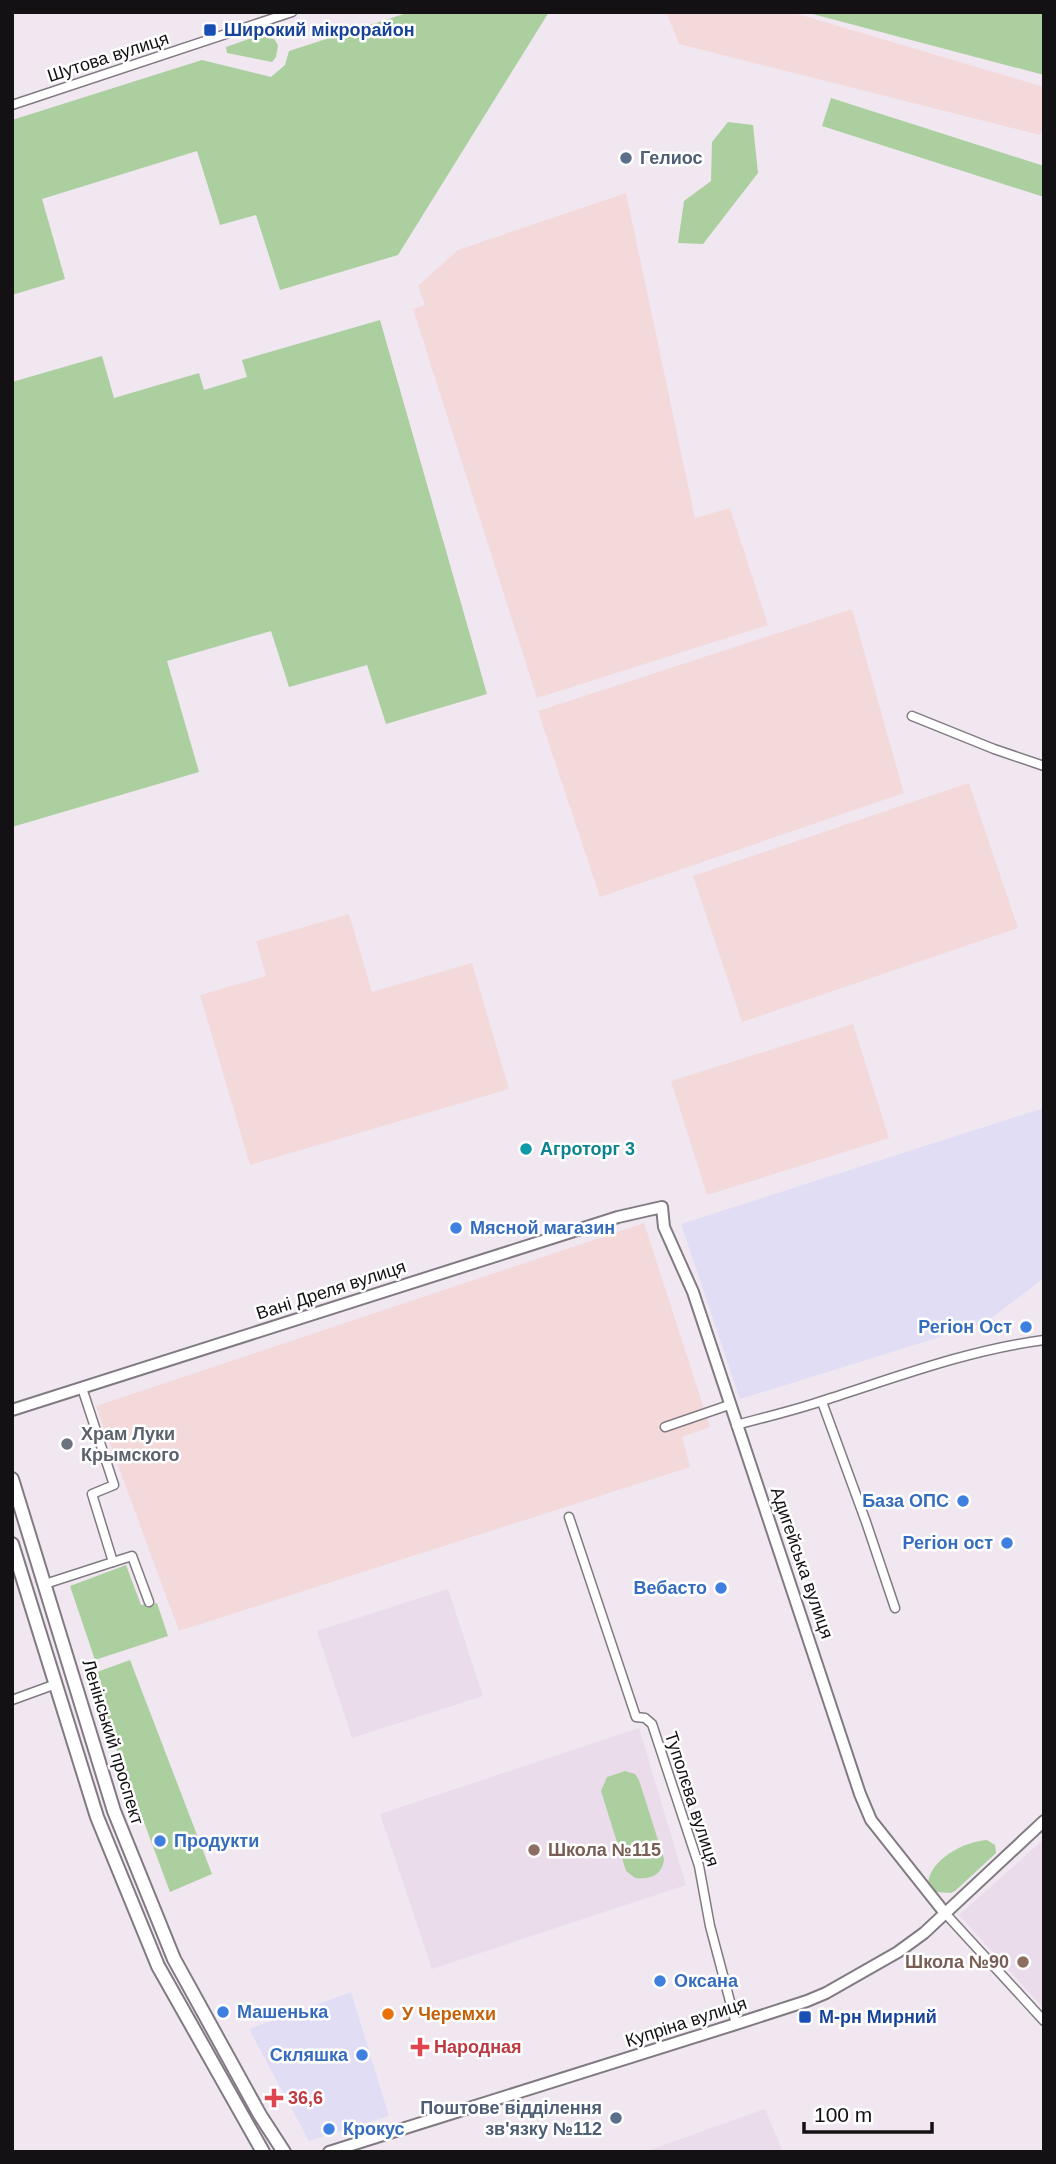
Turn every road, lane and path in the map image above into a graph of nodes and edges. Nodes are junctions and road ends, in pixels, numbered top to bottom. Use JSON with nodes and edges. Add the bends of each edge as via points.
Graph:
{"nodes":[{"id":1,"x":292,"y":12,"type":"edge"},
{"id":2,"x":12,"y":105,"type":"edge"},
{"id":3,"x":912,"y":716,"type":"dead end"},
{"id":4,"x":1044,"y":766,"type":"edge"},
{"id":5,"x":662,"y":1207,"type":"joint"},
{"id":6,"x":1044,"y":1340,"type":"edge"},
{"id":7,"x":82,"y":1388,"type":"junction"},
{"id":8,"x":822,"y":1402,"type":"junction"},
{"id":9,"x":729,"y":1405,"type":"junction"},
{"id":10,"x":12,"y":1410,"type":"edge"},
{"id":11,"x":736,"y":1426,"type":"junction"},
{"id":12,"x":664,"y":1427,"type":"dead end"},
{"id":13,"x":12,"y":1479,"type":"edge"},
{"id":14,"x":569,"y":1517,"type":"dead end"},
{"id":15,"x":12,"y":1544,"type":"edge"},
{"id":16,"x":113,"y":1562,"type":"junction"},
{"id":17,"x":45,"y":1584,"type":"junction"},
{"id":18,"x":149,"y":1602,"type":"dead end"},
{"id":19,"x":895,"y":1608,"type":"dead end"},
{"id":20,"x":56,"y":1684,"type":"junction"},
{"id":21,"x":12,"y":1700,"type":"edge"},
{"id":22,"x":1044,"y":1821,"type":"edge"},
{"id":23,"x":944,"y":1912,"type":"junction"},
{"id":24,"x":1044,"y":2021,"type":"edge"},
{"id":25,"x":736,"y":2024,"type":"junction"},
{"id":26,"x":349,"y":2149,"type":"edge"},
{"id":27,"x":263,"y":2152,"type":"edge"},
{"id":28,"x":284,"y":2152,"type":"edge"},
{"id":29,"x":330,"y":2152,"type":"edge"}],
"edges":[{"from":1,"to":2,"type":"street","name":"Шутова вулиця"},
{"from":3,"to":4,"type":"street"},
{"from":5,"to":7,"type":"street","name":"Вані Дреля вулиця","via":[[618,1217]]},
{"from":5,"to":9,"type":"street","name":"Адигейська вулиця","via":[[664,1227],[693,1292]]},
{"from":6,"to":8,"type":"street","via":[[919,1368]]},
{"from":7,"to":10,"type":"street","name":"Вані Дреля вулиця"},
{"from":7,"to":16,"type":"street","via":[[114,1485],[92,1494]]},
{"from":8,"to":11,"type":"street"},
{"from":8,"to":19,"type":"street"},
{"from":9,"to":11,"type":"street","name":"Адигейська вулиця"},
{"from":9,"to":12,"type":"street"},
{"from":11,"to":23,"type":"street","name":"Адигейська вулиця","via":[[871,1820]]},
{"from":13,"to":17,"type":"main road","name":"Ленінський проспект"},
{"from":14,"to":25,"type":"street","name":"Туполєва вулиця","via":[[636,1717],[652,1724],[699,1866]]},
{"from":15,"to":20,"type":"main road","name":"Ленінський проспект"},
{"from":16,"to":17,"type":"street"},
{"from":16,"to":18,"type":"street","via":[[132,1556]]},
{"from":17,"to":28,"type":"main road","name":"Ленінський проспект","via":[[114,1811],[174,1959]]},
{"from":20,"to":21,"type":"street"},
{"from":20,"to":27,"type":"main road","name":"Ленінський проспект","via":[[97,1817],[158,1966]]},
{"from":22,"to":23,"type":"street","name":"Купріна вулиця"},
{"from":23,"to":24,"type":"street"},
{"from":23,"to":25,"type":"street","name":"Купріна вулиця","via":[[898,1952],[846,1982],[807,2001]]},
{"from":25,"to":26,"type":"street","name":"Купріна вулиця"},
{"from":26,"to":29,"type":"street","name":"Купріна вулиця"}]}
